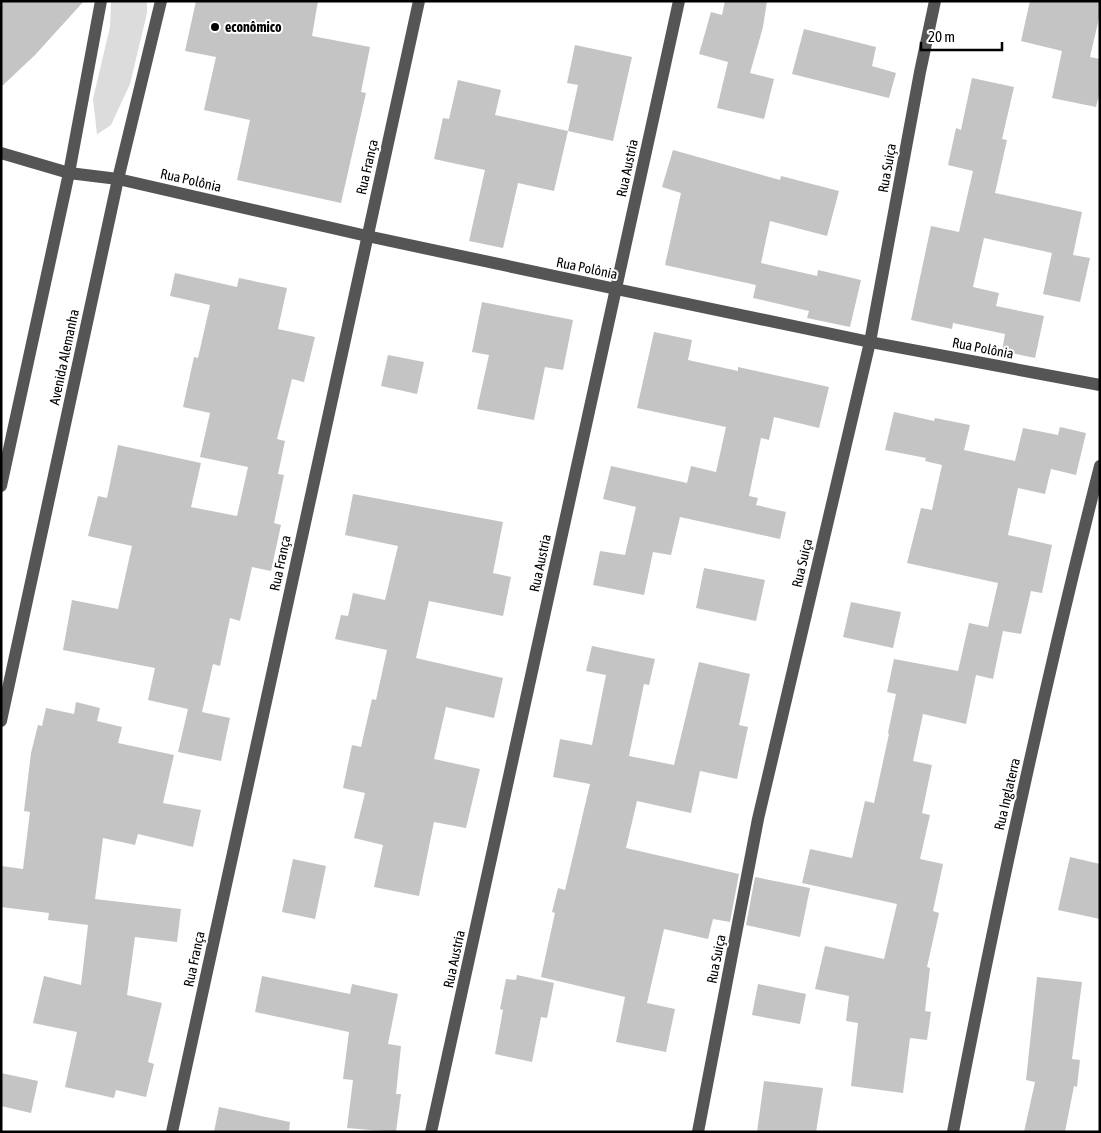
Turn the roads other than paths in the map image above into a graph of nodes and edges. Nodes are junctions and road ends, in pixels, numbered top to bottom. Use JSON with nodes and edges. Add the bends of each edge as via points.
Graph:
{"nodes":[{"id":1,"x":101,"y":1,"type":"edge"},
{"id":2,"x":161,"y":1,"type":"edge"},
{"id":3,"x":419,"y":1,"type":"edge"},
{"id":4,"x":678,"y":1,"type":"edge"},
{"id":5,"x":935,"y":1,"type":"edge"},
{"id":6,"x":1,"y":153,"type":"edge"},
{"id":7,"x":69,"y":173,"type":"junction"},
{"id":8,"x":118,"y":179,"type":"junction"},
{"id":9,"x":367,"y":236,"type":"junction"},
{"id":10,"x":616,"y":289,"type":"junction"},
{"id":11,"x":870,"y":342,"type":"junction"},
{"id":12,"x":1100,"y":384,"type":"edge"},
{"id":13,"x":1100,"y":466,"type":"edge"},
{"id":14,"x":1,"y":486,"type":"edge"},
{"id":15,"x":1,"y":721,"type":"edge"},
{"id":16,"x":172,"y":1132,"type":"edge"},
{"id":17,"x":431,"y":1132,"type":"edge"},
{"id":18,"x":698,"y":1132,"type":"edge"},
{"id":19,"x":953,"y":1132,"type":"edge"}],
"edges":[{"from":1,"to":7,"type":"street"},
{"from":2,"to":8,"type":"street","name":"Avenida Alemanha"},
{"from":3,"to":9,"type":"street","name":"Rua França"},
{"from":4,"to":10,"type":"street","name":"Rua Austria"},
{"from":5,"to":11,"type":"street","name":"Rua Suiça"},
{"from":6,"to":7,"type":"street","name":"Rua Polônia"},
{"from":7,"to":8,"type":"street","name":"Rua Polônia"},
{"from":7,"to":14,"type":"street"},
{"from":8,"to":9,"type":"street","name":"Rua Polônia"},
{"from":8,"to":15,"type":"street","name":"Avenida Alemanha"},
{"from":9,"to":10,"type":"street","name":"Rua Polônia"},
{"from":9,"to":16,"type":"street","name":"Rua França"},
{"from":10,"to":11,"type":"street","name":"Rua Polônia"},
{"from":10,"to":17,"type":"street","name":"Rua Austria"},
{"from":11,"to":12,"type":"street","name":"Rua Polônia"},
{"from":11,"to":18,"type":"street","name":"Rua Suiça","via":[[758,819]]},
{"from":13,"to":19,"type":"street","name":"Rua Inglaterra","via":[[1070,582],[993,922]]}]}
